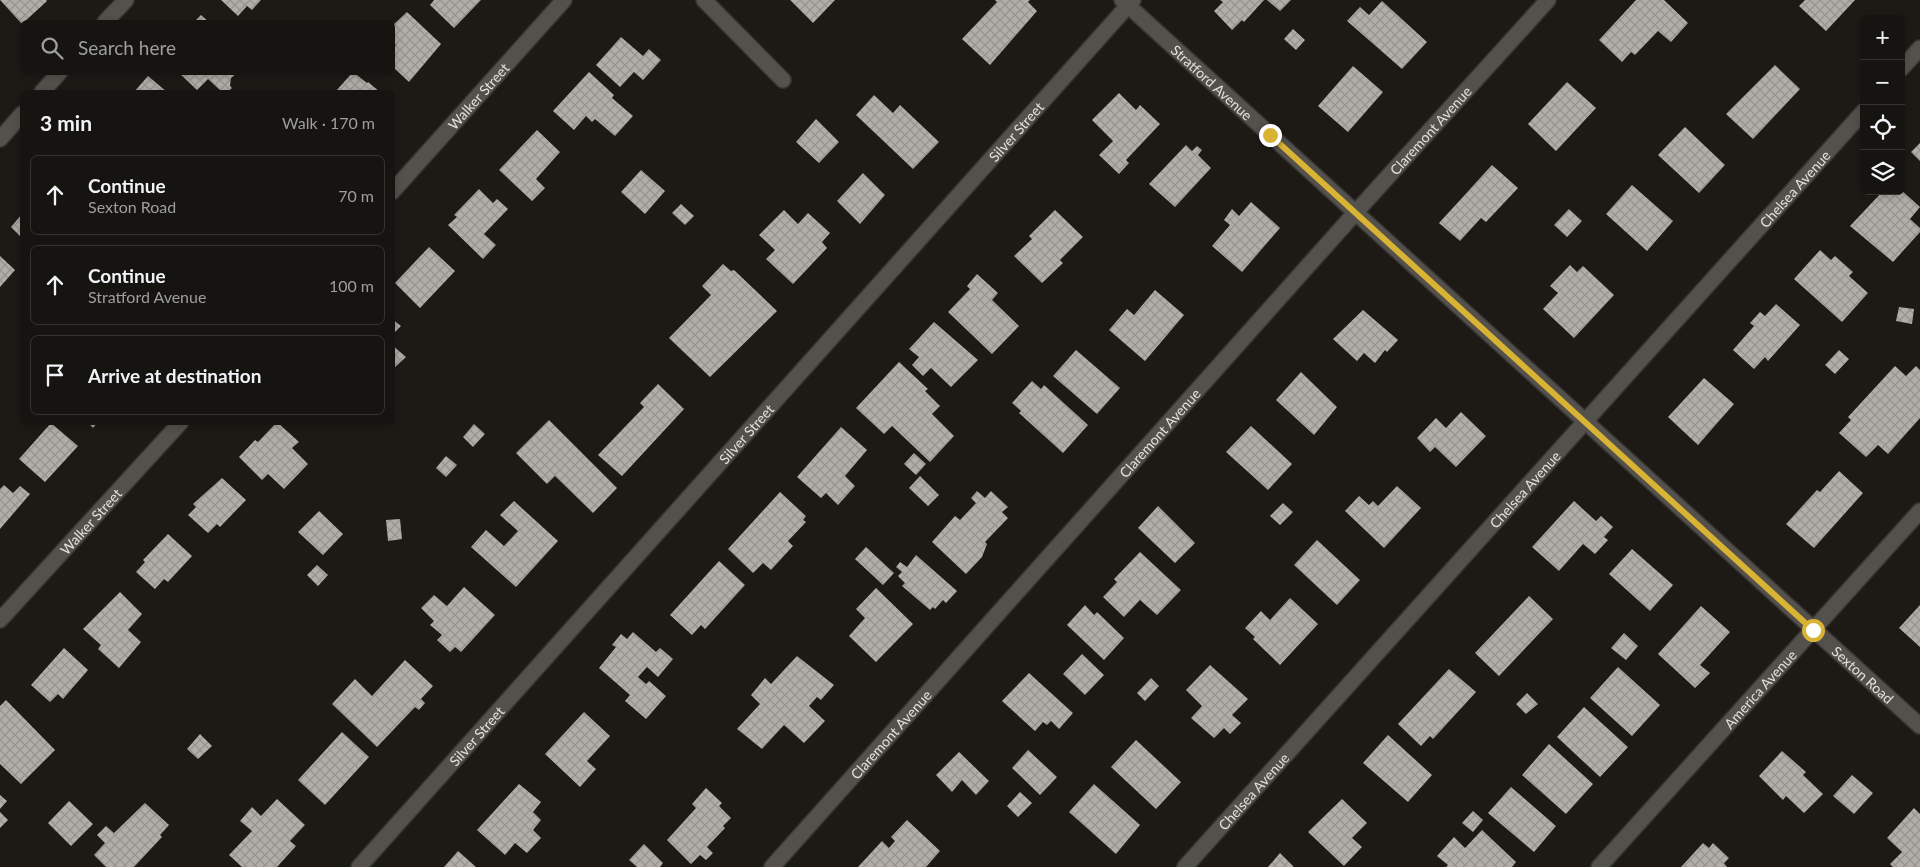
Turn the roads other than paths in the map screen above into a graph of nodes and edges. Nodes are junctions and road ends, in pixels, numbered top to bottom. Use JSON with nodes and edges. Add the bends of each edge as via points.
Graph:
{"nodes":[{"id":1,"x":126,"y":0,"type":"edge"},
{"id":2,"x":564,"y":0,"type":"edge"},
{"id":3,"x":704,"y":0,"type":"edge"},
{"id":4,"x":1548,"y":0,"type":"edge"},
{"id":5,"x":1128,"y":2,"type":"edge"},
{"id":6,"x":107,"y":20,"type":"edge"},
{"id":7,"x":1920,"y":48,"type":"edge"},
{"id":8,"x":1905,"y":65,"type":"edge"},
{"id":9,"x":57,"y":75,"type":"edge"},
{"id":10,"x":783,"y":80,"type":"dead end"},
{"id":11,"x":44,"y":90,"type":"edge"},
{"id":12,"x":1860,"y":115,"type":"edge"},
{"id":13,"x":20,"y":116,"type":"edge"},
{"id":14,"x":0,"y":139,"type":"edge"},
{"id":15,"x":395,"y":189,"type":"edge"},
{"id":16,"x":1356,"y":212,"type":"junction"},
{"id":17,"x":1585,"y":422,"type":"junction"},
{"id":18,"x":178,"y":425,"type":"edge"},
{"id":19,"x":1920,"y":511,"type":"edge"},
{"id":20,"x":0,"y":620,"type":"edge"},
{"id":21,"x":1813,"y":630,"type":"junction"},
{"id":22,"x":1920,"y":726,"type":"edge"},
{"id":23,"x":359,"y":867,"type":"edge"},
{"id":24,"x":772,"y":867,"type":"edge"},
{"id":25,"x":1185,"y":867,"type":"edge"},
{"id":26,"x":1599,"y":867,"type":"edge"}],
"edges":[{"from":1,"to":6,"type":"street"},
{"from":2,"to":15,"type":"street","name":"Walker Street"},
{"from":3,"to":10,"type":"street"},
{"from":4,"to":16,"type":"street","name":"Claremont Avenue"},
{"from":5,"to":16,"type":"street","name":"Stratford Avenue"},
{"from":5,"to":23,"type":"street","name":"Silver Street"},
{"from":7,"to":8,"type":"street"},
{"from":9,"to":11,"type":"street"},
{"from":12,"to":17,"type":"street","name":"Chelsea Avenue"},
{"from":13,"to":14,"type":"street"},
{"from":16,"to":17,"type":"street","name":"Stratford Avenue"},
{"from":16,"to":24,"type":"street","name":"Claremont Avenue"},
{"from":17,"to":21,"type":"street","name":"Sexton Road"},
{"from":17,"to":25,"type":"street","name":"Chelsea Avenue"},
{"from":18,"to":20,"type":"street","name":"Walker Street"},
{"from":19,"to":21,"type":"street","name":"America Avenue"},
{"from":21,"to":22,"type":"street","name":"Sexton Road"},
{"from":21,"to":26,"type":"street","name":"America Avenue"}]}
